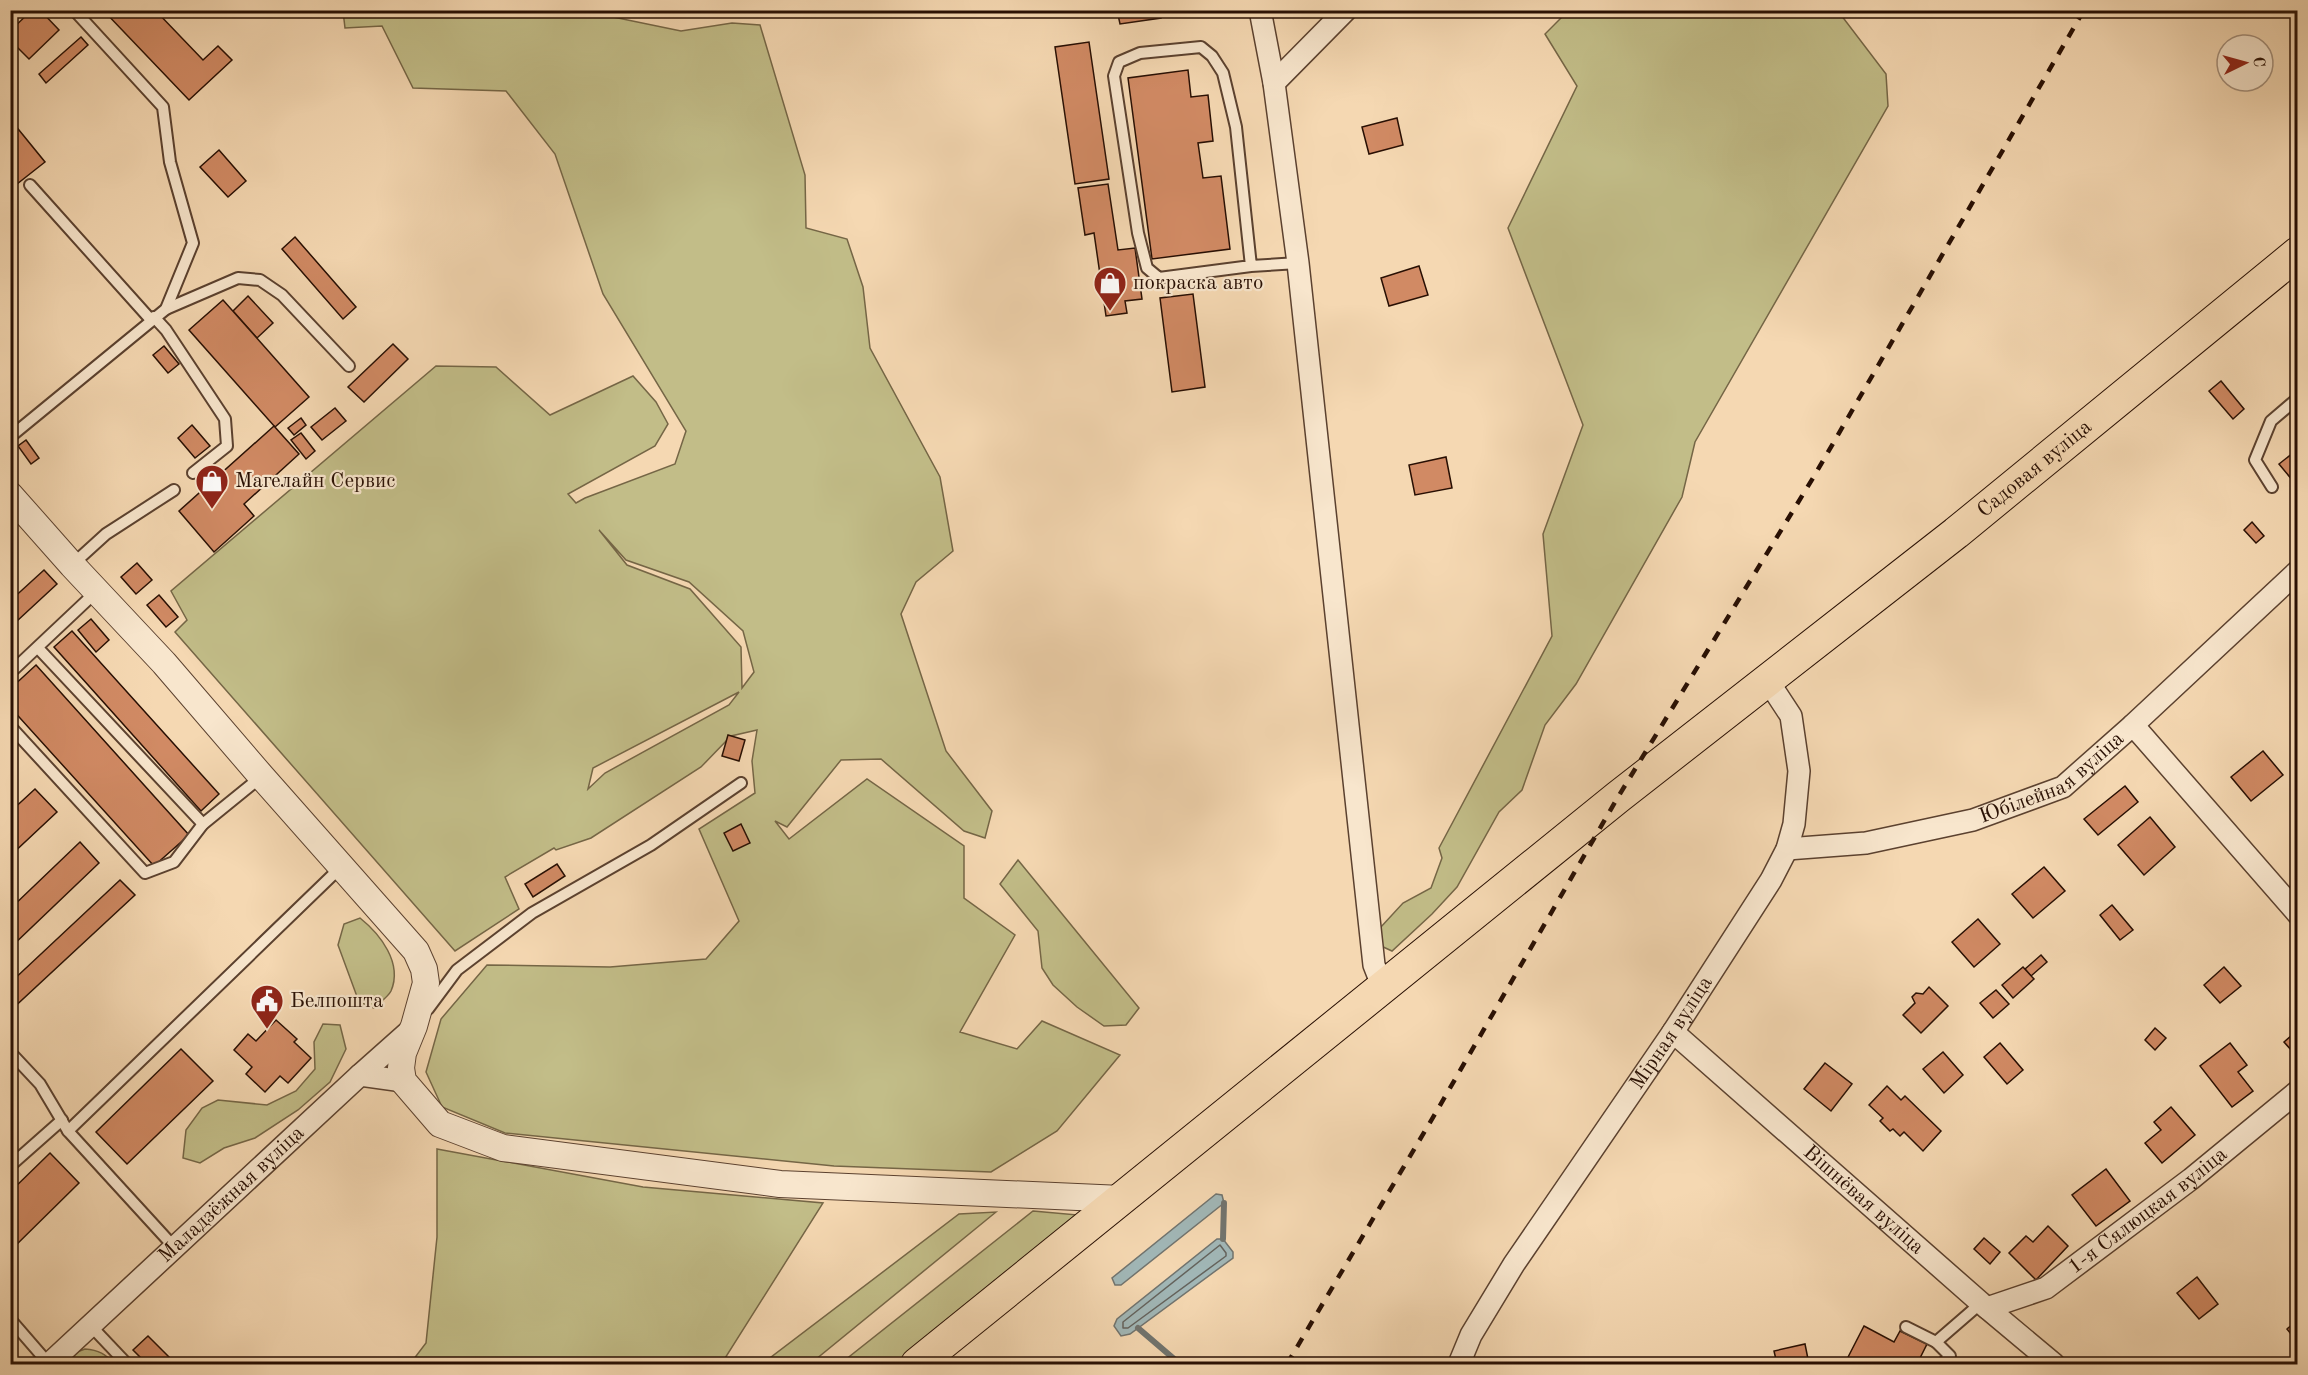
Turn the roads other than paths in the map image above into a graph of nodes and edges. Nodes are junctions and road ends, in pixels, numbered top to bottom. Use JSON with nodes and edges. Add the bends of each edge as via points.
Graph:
{"nodes":[{"id":1,"x":74,"y":10,"type":"edge"},
{"id":2,"x":1260,"y":10,"type":"edge"},
{"id":3,"x":1346,"y":10,"type":"edge"},
{"id":4,"x":1274,"y":82,"type":"junction"},
{"id":5,"x":30,"y":185,"type":"dead end"},
{"id":6,"x":2298,"y":253,"type":"edge"},
{"id":7,"x":1298,"y":263,"type":"junction"},
{"id":8,"x":1251,"y":266,"type":"junction"},
{"id":9,"x":166,"y":309,"type":"junction"},
{"id":10,"x":152,"y":318,"type":"junction"},
{"id":11,"x":349,"y":366,"type":"dead end"},
{"id":12,"x":2298,"y":398,"type":"edge"},
{"id":13,"x":10,"y":437,"type":"edge"},
{"id":14,"x":193,"y":473,"type":"dead end"},
{"id":15,"x":2272,"y":488,"type":"dead end"},
{"id":16,"x":174,"y":490,"type":"dead end"},
{"id":17,"x":10,"y":495,"type":"edge"},
{"id":18,"x":72,"y":565,"type":"junction"},
{"id":19,"x":2298,"y":571,"type":"edge"},
{"id":20,"x":97,"y":591,"type":"junction"},
{"id":21,"x":38,"y":648,"type":"junction"},
{"id":22,"x":10,"y":673,"type":"edge"},
{"id":23,"x":1768,"y":681,"type":"junction"},
{"id":24,"x":2133,"y":725,"type":"junction"},
{"id":25,"x":10,"y":726,"type":"edge"},
{"id":26,"x":262,"y":777,"type":"junction"},
{"id":27,"x":741,"y":783,"type":"dead end"},
{"id":28,"x":203,"y":824,"type":"junction"},
{"id":29,"x":1787,"y":849,"type":"junction"},
{"id":30,"x":342,"y":866,"type":"junction"},
{"id":31,"x":2298,"y":914,"type":"edge"},
{"id":32,"x":1383,"y":988,"type":"junction"},
{"id":33,"x":414,"y":1026,"type":"junction"},
{"id":34,"x":1673,"y":1032,"type":"junction"},
{"id":35,"x":10,"y":1052,"type":"edge"},
{"id":36,"x":360,"y":1074,"type":"junction"},
{"id":37,"x":403,"y":1081,"type":"junction"},
{"id":38,"x":2298,"y":1091,"type":"edge"},
{"id":39,"x":62,"y":1120,"type":"junction"},
{"id":40,"x":68,"y":1131,"type":"junction"},
{"id":41,"x":10,"y":1166,"type":"edge"},
{"id":42,"x":1122,"y":1199,"type":"junction"},
{"id":43,"x":175,"y":1248,"type":"junction"},
{"id":44,"x":1984,"y":1305,"type":"junction"},
{"id":45,"x":10,"y":1320,"type":"edge"},
{"id":46,"x":91,"y":1326,"type":"junction"},
{"id":47,"x":1906,"y":1327,"type":"dead end"},
{"id":48,"x":1936,"y":1342,"type":"junction"},
{"id":49,"x":49,"y":1364,"type":"edge"},
{"id":50,"x":128,"y":1365,"type":"edge"},
{"id":51,"x":917,"y":1365,"type":"edge"},
{"id":52,"x":1459,"y":1365,"type":"edge"},
{"id":53,"x":1942,"y":1365,"type":"edge"},
{"id":54,"x":2054,"y":1365,"type":"edge"}],
"edges":[{"from":1,"to":9,"type":"lane","via":[[163,107],[170,162],[193,243]]},
{"from":2,"to":4,"type":"street"},
{"from":3,"to":4,"type":"street"},
{"from":4,"to":7,"type":"street"},
{"from":5,"to":10,"type":"lane"},
{"from":6,"to":23,"type":"main road","name":"Садовая вуліца"},
{"from":7,"to":8,"type":"lane"},
{"from":7,"to":32,"type":"street","via":[[1374,965]]},
{"from":8,"to":8,"type":"lane","via":[[1159,278],[1148,268],[1138,233],[1114,76],[1119,62],[1140,53],[1201,47],[1218,64],[1236,127]]},
{"from":9,"to":10,"type":"lane"},
{"from":9,"to":11,"type":"lane","via":[[238,278],[260,280],[282,296]]},
{"from":10,"to":13,"type":"lane"},
{"from":10,"to":14,"type":"lane","via":[[166,330],[225,419],[227,446]]},
{"from":12,"to":15,"type":"lane","via":[[2271,421],[2255,460]]},
{"from":16,"to":18,"type":"lane","via":[[106,534]]},
{"from":17,"to":18,"type":"street"},
{"from":18,"to":20,"type":"street"},
{"from":19,"to":24,"type":"street"},
{"from":20,"to":21,"type":"lane"},
{"from":20,"to":26,"type":"street"},
{"from":21,"to":22,"type":"lane"},
{"from":21,"to":28,"type":"lane"},
{"from":23,"to":29,"type":"street","name":"Мірная вуліца","via":[[1791,716],[1799,771],[1794,824]]},
{"from":23,"to":32,"type":"main road","name":"Садовая вуліца","via":[[1618,796]]},
{"from":24,"to":29,"type":"street","name":"Юбілейная вуліца","via":[[2063,788],[1973,820],[1866,843]]},
{"from":24,"to":31,"type":"street","name":"Юбілейная вуліца"},
{"from":25,"to":28,"type":"lane","via":[[145,873],[174,862]]},
{"from":26,"to":28,"type":"lane"},
{"from":26,"to":30,"type":"street"},
{"from":27,"to":33,"type":"lane","via":[[651,845],[532,913],[457,970]]},
{"from":29,"to":34,"type":"street","name":"Мірная вуліца","via":[[1772,880]]},
{"from":30,"to":33,"type":"street","via":[[416,951],[426,983]]},
{"from":30,"to":40,"type":"lane"},
{"from":32,"to":42,"type":"main road","name":"Садовая вуліца"},
{"from":33,"to":36,"type":"street","name":"Маладзёжная вуліца"},
{"from":33,"to":37,"type":"street","via":[[403,1053]]},
{"from":34,"to":44,"type":"street","name":"Вішнёвая вуліца"},
{"from":34,"to":52,"type":"street","name":"Мірная вуліца","via":[[1514,1264],[1471,1335]]},
{"from":35,"to":39,"type":"lane","via":[[40,1084]]},
{"from":36,"to":37,"type":"street"},
{"from":36,"to":43,"type":"street","name":"Маладзёжная вуліца"},
{"from":37,"to":42,"type":"street","via":[[440,1124],[503,1148],[780,1184]]},
{"from":38,"to":44,"type":"street","name":"1-я Сялюцкая вуліца","via":[[2191,1179],[2046,1288]]},
{"from":39,"to":40,"type":"lane"},
{"from":39,"to":41,"type":"lane"},
{"from":40,"to":43,"type":"lane"},
{"from":42,"to":51,"type":"main road","name":"Садовая вуліца"},
{"from":43,"to":46,"type":"street","name":"Маладзёжная вуліца"},
{"from":44,"to":48,"type":"lane"},
{"from":44,"to":54,"type":"street","name":"Вішнёвая вуліца"},
{"from":45,"to":49,"type":"lane"},
{"from":46,"to":49,"type":"street","name":"Маладзёжная вуліца"},
{"from":46,"to":50,"type":"lane"},
{"from":47,"to":48,"type":"lane"},
{"from":48,"to":53,"type":"lane","via":[[1950,1356]]}]}
